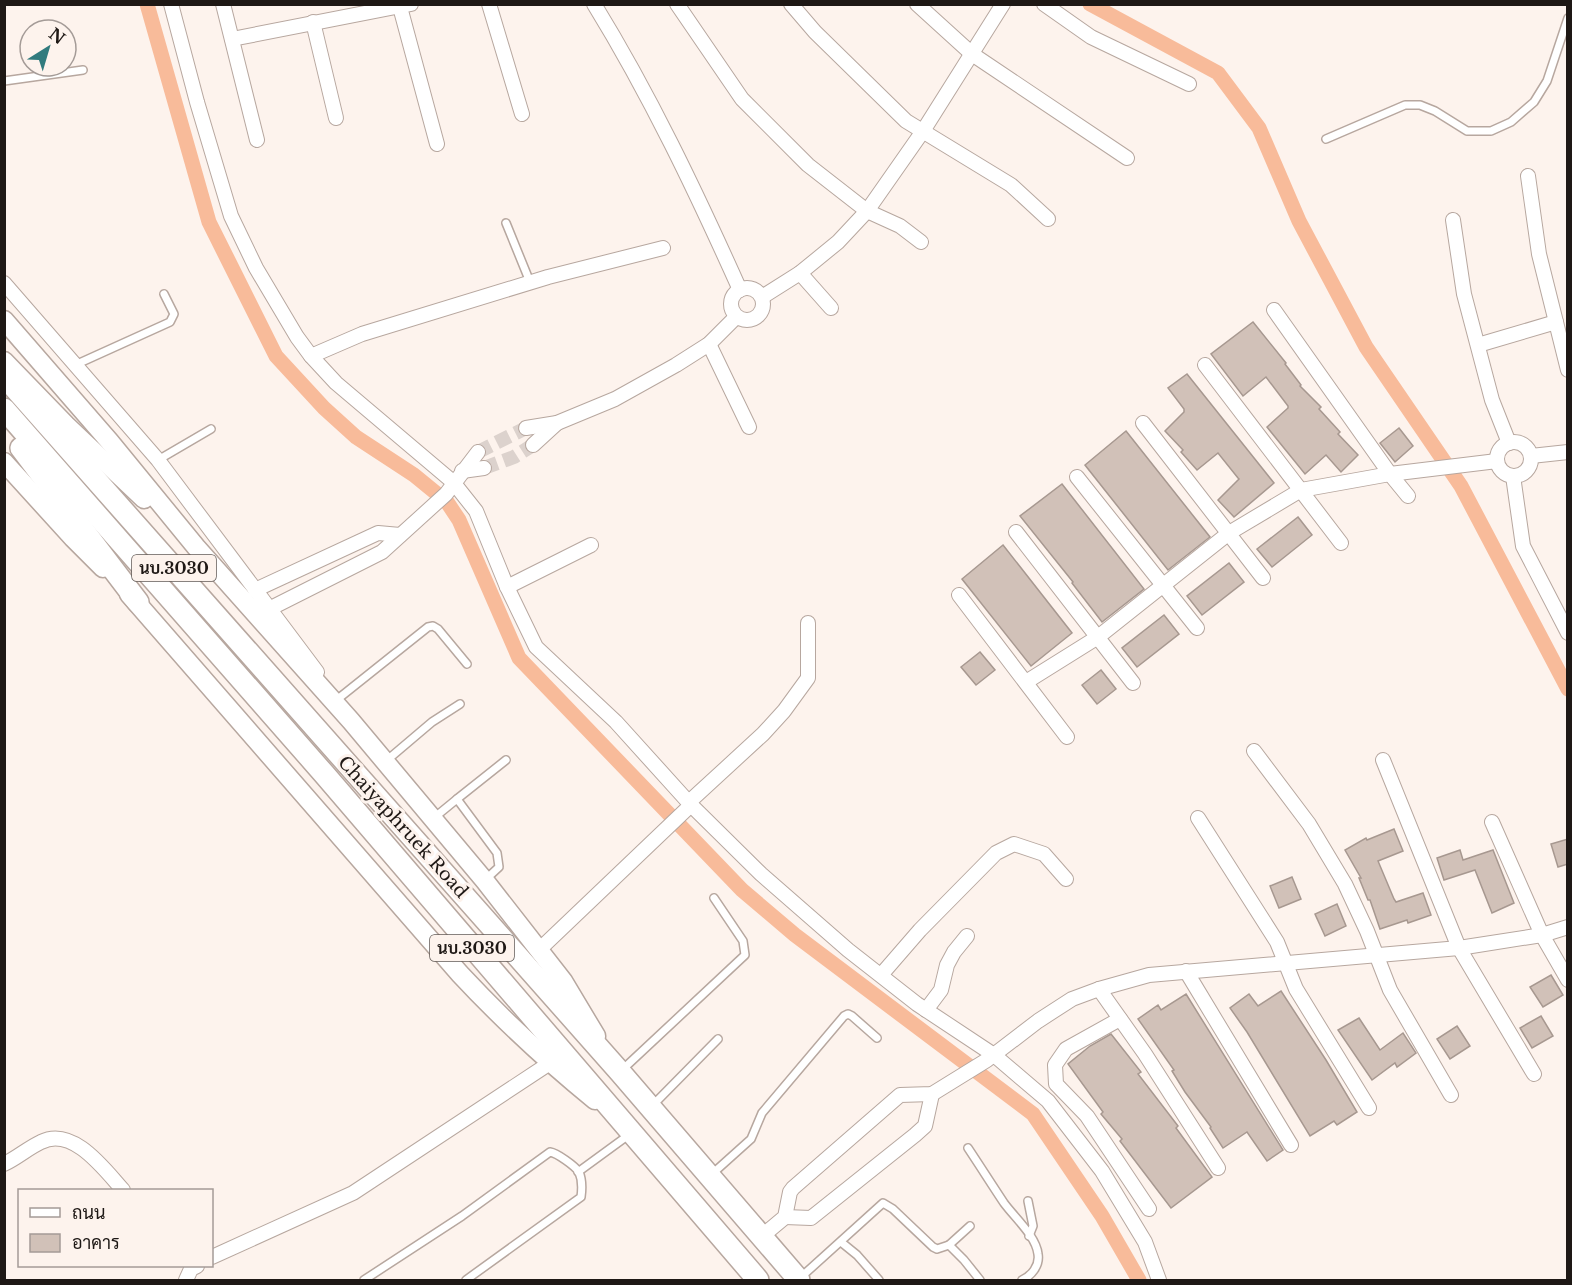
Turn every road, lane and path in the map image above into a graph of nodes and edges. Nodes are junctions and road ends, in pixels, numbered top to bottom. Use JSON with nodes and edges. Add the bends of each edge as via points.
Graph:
{"nodes":[{"id":1,"x":171,"y":4,"type":"edge"},
{"id":2,"x":223,"y":4,"type":"edge"},
{"id":3,"x":489,"y":4,"type":"edge"},
{"id":4,"x":594,"y":4,"type":"edge"},
{"id":5,"x":676,"y":4,"type":"edge"},
{"id":6,"x":791,"y":4,"type":"edge"},
{"id":7,"x":917,"y":4,"type":"edge"},
{"id":8,"x":1003,"y":4,"type":"edge"},
{"id":9,"x":1044,"y":4,"type":"edge"},
{"id":10,"x":406,"y":6,"type":"edge"},
{"id":11,"x":364,"y":8,"type":"edge"},
{"id":12,"x":1568,"y":18,"type":"edge"},
{"id":13,"x":313,"y":22,"type":"junction"},
{"id":14,"x":232,"y":39,"type":"junction"},
{"id":15,"x":972,"y":54,"type":"junction"},
{"id":16,"x":83,"y":70,"type":"dead end"},
{"id":17,"x":4,"y":81,"type":"edge"},
{"id":18,"x":1189,"y":84,"type":"dead end"},
{"id":19,"x":522,"y":114,"type":"dead end"},
{"id":20,"x":336,"y":118,"type":"dead end"},
{"id":21,"x":923,"y":131,"type":"junction"},
{"id":22,"x":257,"y":140,"type":"dead end"},
{"id":23,"x":1326,"y":140,"type":"dead end"},
{"id":24,"x":437,"y":144,"type":"dead end"},
{"id":25,"x":1127,"y":158,"type":"dead end"},
{"id":26,"x":1527,"y":176,"type":"dead end"},
{"id":27,"x":867,"y":211,"type":"junction"},
{"id":28,"x":1048,"y":219,"type":"dead end"},
{"id":29,"x":1453,"y":220,"type":"dead end"},
{"id":30,"x":506,"y":223,"type":"dead end"},
{"id":31,"x":921,"y":242,"type":"dead end"},
{"id":32,"x":663,"y":248,"type":"dead end"},
{"id":33,"x":800,"y":273,"type":"junction"},
{"id":34,"x":530,"y":282,"type":"junction"},
{"id":35,"x":4,"y":283,"type":"edge"},
{"id":36,"x":740,"y":290,"type":"junction"},
{"id":37,"x":164,"y":294,"type":"dead end"},
{"id":38,"x":762,"y":297,"type":"junction"},
{"id":39,"x":831,"y":308,"type":"dead end"},
{"id":40,"x":1274,"y":310,"type":"dead end"},
{"id":41,"x":736,"y":317,"type":"junction"},
{"id":42,"x":4,"y":320,"type":"edge"},
{"id":43,"x":1556,"y":322,"type":"junction"},
{"id":44,"x":709,"y":344,"type":"junction"},
{"id":45,"x":1478,"y":345,"type":"junction"},
{"id":46,"x":311,"y":356,"type":"junction"},
{"id":47,"x":4,"y":361,"type":"edge"},
{"id":48,"x":75,"y":365,"type":"junction"},
{"id":49,"x":1205,"y":365,"type":"dead end"},
{"id":50,"x":1568,"y":370,"type":"edge"},
{"id":51,"x":4,"y":376,"type":"edge"},
{"id":52,"x":4,"y":409,"type":"edge"},
{"id":53,"x":557,"y":423,"type":"junction"},
{"id":54,"x":1143,"y":423,"type":"dead end"},
{"id":55,"x":4,"y":426,"type":"edge"},
{"id":56,"x":749,"y":427,"type":"dead end"},
{"id":57,"x":526,"y":428,"type":"tunnel mouth"},
{"id":58,"x":211,"y":429,"type":"dead end"},
{"id":59,"x":1509,"y":443,"type":"junction"},
{"id":60,"x":533,"y":445,"type":"tunnel mouth"},
{"id":61,"x":1568,"y":452,"type":"edge"},
{"id":62,"x":478,"y":453,"type":"tunnel mouth"},
{"id":63,"x":1531,"y":456,"type":"junction"},
{"id":64,"x":158,"y":460,"type":"junction"},
{"id":65,"x":1497,"y":461,"type":"junction"},
{"id":66,"x":4,"y":462,"type":"edge"},
{"id":67,"x":484,"y":468,"type":"tunnel mouth"},
{"id":68,"x":462,"y":471,"type":"junction"},
{"id":69,"x":1390,"y":474,"type":"junction"},
{"id":70,"x":1513,"y":476,"type":"junction"},
{"id":71,"x":1077,"y":477,"type":"dead end"},
{"id":72,"x":449,"y":488,"type":"junction"},
{"id":73,"x":1301,"y":490,"type":"junction"},
{"id":74,"x":1408,"y":496,"type":"dead end"},
{"id":75,"x":1016,"y":532,"type":"dead end"},
{"id":76,"x":1229,"y":533,"type":"junction"},
{"id":77,"x":400,"y":534,"type":"junction"},
{"id":78,"x":1341,"y":543,"type":"dead end"},
{"id":79,"x":591,"y":545,"type":"dead end"},
{"id":80,"x":196,"y":547,"type":"junction"},
{"id":81,"x":1263,"y":578,"type":"dead end"},
{"id":82,"x":1163,"y":585,"type":"junction"},
{"id":83,"x":507,"y":586,"type":"junction"},
{"id":84,"x":255,"y":590,"type":"junction"},
{"id":85,"x":959,"y":595,"type":"dead end"},
{"id":86,"x":138,"y":602,"type":"junction"},
{"id":87,"x":269,"y":609,"type":"junction"},
{"id":88,"x":808,"y":623,"type":"dead end"},
{"id":89,"x":1197,"y":628,"type":"dead end"},
{"id":90,"x":1568,"y":633,"type":"edge"},
{"id":91,"x":1098,"y":637,"type":"junction"},
{"id":92,"x":467,"y":664,"type":"dead end"},
{"id":93,"x":1026,"y":682,"type":"junction"},
{"id":94,"x":1133,"y":683,"type":"dead end"},
{"id":95,"x":336,"y":700,"type":"junction"},
{"id":96,"x":460,"y":704,"type":"dead end"},
{"id":97,"x":1067,"y":737,"type":"dead end"},
{"id":98,"x":1254,"y":752,"type":"dead end"},
{"id":99,"x":506,"y":760,"type":"dead end"},
{"id":100,"x":1383,"y":760,"type":"dead end"},
{"id":101,"x":384,"y":762,"type":"junction"},
{"id":102,"x":457,"y":799,"type":"junction"},
{"id":103,"x":689,"y":805,"type":"junction"},
{"id":104,"x":1197,"y":818,"type":"dead end"},
{"id":105,"x":433,"y":819,"type":"junction"},
{"id":106,"x":1492,"y":822,"type":"dead end"},
{"id":107,"x":1066,"y":879,"type":"dead end"},
{"id":108,"x":485,"y":881,"type":"junction"},
{"id":109,"x":714,"y":898,"type":"dead end"},
{"id":110,"x":1568,"y":927,"type":"edge"},
{"id":111,"x":1542,"y":935,"type":"junction"},
{"id":112,"x":967,"y":936,"type":"dead end"},
{"id":113,"x":1458,"y":948,"type":"junction"},
{"id":114,"x":540,"y":949,"type":"junction"},
{"id":115,"x":1376,"y":956,"type":"junction"},
{"id":116,"x":1286,"y":963,"type":"junction"},
{"id":117,"x":1186,"y":972,"type":"junction"},
{"id":118,"x":881,"y":975,"type":"junction"},
{"id":119,"x":1568,"y":980,"type":"edge"},
{"id":120,"x":1099,"y":989,"type":"junction"},
{"id":121,"x":926,"y":1010,"type":"junction"},
{"id":122,"x":1120,"y":1019,"type":"junction"},
{"id":123,"x":877,"y":1038,"type":"dead end"},
{"id":124,"x":718,"y":1039,"type":"dead end"},
{"id":125,"x":991,"y":1058,"type":"junction"},
{"id":126,"x":550,"y":1063,"type":"junction"},
{"id":127,"x":615,"y":1067,"type":"junction"},
{"id":128,"x":1534,"y":1074,"type":"dead end"},
{"id":129,"x":932,"y":1094,"type":"junction"},
{"id":130,"x":1451,"y":1095,"type":"dead end"},
{"id":131,"x":650,"y":1107,"type":"junction"},
{"id":132,"x":1369,"y":1108,"type":"dead end"},
{"id":133,"x":625,"y":1127,"type":"junction"},
{"id":134,"x":1291,"y":1145,"type":"dead end"},
{"id":135,"x":968,"y":1148,"type":"dead end"},
{"id":136,"x":4,"y":1164,"type":"edge"},
{"id":137,"x":1218,"y":1168,"type":"dead end"},
{"id":138,"x":579,"y":1172,"type":"junction"},
{"id":139,"x":710,"y":1176,"type":"junction"},
{"id":140,"x":121,"y":1189,"type":"edge"},
{"id":141,"x":1028,"y":1201,"type":"dead end"},
{"id":142,"x":1149,"y":1209,"type":"dead end"},
{"id":143,"x":785,"y":1217,"type":"junction"},
{"id":144,"x":970,"y":1226,"type":"dead end"},
{"id":145,"x":1029,"y":1236,"type":"junction"},
{"id":146,"x":761,"y":1237,"type":"junction"},
{"id":147,"x":841,"y":1242,"type":"junction"},
{"id":148,"x":948,"y":1245,"type":"junction"},
{"id":149,"x":213,"y":1257,"type":"edge"},
{"id":150,"x":799,"y":1280,"type":"edge"},
{"id":151,"x":364,"y":1281,"type":"edge"},
{"id":152,"x":466,"y":1281,"type":"edge"},
{"id":153,"x":758,"y":1281,"type":"edge"},
{"id":154,"x":879,"y":1281,"type":"edge"},
{"id":155,"x":980,"y":1281,"type":"edge"},
{"id":156,"x":1022,"y":1281,"type":"edge"},
{"id":157,"x":1159,"y":1281,"type":"edge"}],
"edges":[{"from":1,"to":46,"type":"street","via":[[231,216],[256,268]]},
{"from":2,"to":14,"type":"street"},
{"from":3,"to":19,"type":"street"},
{"from":4,"to":36,"type":"street","via":[[632,66]]},
{"from":5,"to":27,"type":"street","via":[[742,99],[808,165]]},
{"from":6,"to":21,"type":"street","via":[[906,121]]},
{"from":7,"to":15,"type":"street"},
{"from":8,"to":15,"type":"street"},
{"from":9,"to":18,"type":"street","via":[[1091,37]]},
{"from":10,"to":11,"type":"street"},
{"from":10,"to":24,"type":"street"},
{"from":11,"to":13,"type":"street"},
{"from":12,"to":23,"type":"lane","via":[[1547,81],[1534,102],[1511,122],[1491,131],[1467,131],[1435,111],[1405,105]]},
{"from":13,"to":14,"type":"street"},
{"from":13,"to":20,"type":"street"},
{"from":14,"to":22,"type":"street"},
{"from":15,"to":21,"type":"street"},
{"from":15,"to":25,"type":"street"},
{"from":16,"to":17,"type":"lane"},
{"from":21,"to":27,"type":"street"},
{"from":21,"to":28,"type":"street","via":[[1011,185]]},
{"from":26,"to":43,"type":"street","via":[[1539,254]]},
{"from":27,"to":31,"type":"street","via":[[900,226]]},
{"from":27,"to":33,"type":"street","via":[[838,242]]},
{"from":29,"to":45,"type":"street","via":[[1464,294]]},
{"from":30,"to":34,"type":"lane"},
{"from":32,"to":34,"type":"street"},
{"from":33,"to":38,"type":"street"},
{"from":33,"to":39,"type":"street"},
{"from":34,"to":46,"type":"street","via":[[362,334]]},
{"from":35,"to":48,"type":"street"},
{"from":36,"to":38,"type":"street","via":[[750,288]]},
{"from":36,"to":41,"type":"street","via":[[731,302]]},
{"from":37,"to":48,"type":"lane","via":[[174,314],[170,322]]},
{"from":38,"to":41,"type":"street","via":[[763,308],[757,317],[747,321]]},
{"from":40,"to":69,"type":"street"},
{"from":41,"to":44,"type":"street"},
{"from":42,"to":80,"type":"main road"},
{"from":43,"to":45,"type":"street"},
{"from":43,"to":50,"type":"street"},
{"from":44,"to":53,"type":"street","via":[[615,399]]},
{"from":44,"to":56,"type":"street"},
{"from":45,"to":59,"type":"street","via":[[1492,400]]},
{"from":46,"to":72,"type":"street"},
{"from":47,"to":80,"type":"main road"},
{"from":48,"to":64,"type":"street"},
{"from":49,"to":73,"type":"street"},
{"from":51,"to":127,"type":"main road","name":"Chaiyaphruek Road","number":"นบ.3030"},
{"from":52,"to":133,"type":"main road","name":"Chaiyaphruek Road","number":"นบ.3030","via":[[325,775]]},
{"from":53,"to":57,"type":"street"},
{"from":53,"to":60,"type":"street"},
{"from":54,"to":76,"type":"street"},
{"from":55,"to":86,"type":"main road"},
{"from":58,"to":64,"type":"lane"},
{"from":59,"to":63,"type":"street","via":[[1520,443]]},
{"from":59,"to":65,"type":"street","via":[[1500,450]]},
{"from":61,"to":63,"type":"street"},
{"from":62,"to":68,"type":"street"},
{"from":63,"to":70,"type":"street","via":[[1526,471]]},
{"from":64,"to":84,"type":"street"},
{"from":65,"to":69,"type":"street"},
{"from":65,"to":70,"type":"street","via":[[1502,471]]},
{"from":66,"to":86,"type":"main road","via":[[72,538]]},
{"from":67,"to":68,"type":"street"},
{"from":68,"to":72,"type":"street"},
{"from":69,"to":73,"type":"street"},
{"from":69,"to":74,"type":"street"},
{"from":70,"to":90,"type":"street","via":[[1523,546]]},
{"from":71,"to":82,"type":"street"},
{"from":72,"to":77,"type":"street"},
{"from":72,"to":83,"type":"street","via":[[476,511]]},
{"from":73,"to":76,"type":"street"},
{"from":73,"to":78,"type":"street"},
{"from":75,"to":91,"type":"street"},
{"from":76,"to":81,"type":"street"},
{"from":76,"to":82,"type":"street"},
{"from":77,"to":84,"type":"street","via":[[378,533]]},
{"from":77,"to":87,"type":"street","via":[[382,552]]},
{"from":79,"to":83,"type":"street"},
{"from":80,"to":95,"type":"main road"},
{"from":82,"to":89,"type":"street"},
{"from":82,"to":91,"type":"street"},
{"from":83,"to":103,"type":"street","via":[[536,647],[616,722]]},
{"from":84,"to":87,"type":"street"},
{"from":85,"to":93,"type":"street"},
{"from":86,"to":126,"type":"main road","via":[[452,965]]},
{"from":87,"to":95,"type":"street"},
{"from":88,"to":103,"type":"street","via":[[808,678],[764,734]]},
{"from":91,"to":93,"type":"street"},
{"from":91,"to":94,"type":"street"},
{"from":92,"to":95,"type":"lane","via":[[438,629],[428,627]]},
{"from":93,"to":97,"type":"street"},
{"from":95,"to":101,"type":"main road"},
{"from":96,"to":101,"type":"lane"},
{"from":98,"to":115,"type":"street","via":[[1315,834],[1345,884]]},
{"from":99,"to":102,"type":"lane"},
{"from":100,"to":113,"type":"street"},
{"from":101,"to":105,"type":"main road"},
{"from":102,"to":105,"type":"lane"},
{"from":102,"to":108,"type":"lane","via":[[499,860],[499,867]]},
{"from":103,"to":114,"type":"street"},
{"from":103,"to":118,"type":"street","via":[[761,874]]},
{"from":104,"to":116,"type":"street","via":[[1277,942]]},
{"from":105,"to":108,"type":"main road"},
{"from":106,"to":111,"type":"street"},
{"from":107,"to":118,"type":"street","via":[[1044,855],[1014,844],[996,853]]},
{"from":108,"to":114,"type":"main road"},
{"from":109,"to":127,"type":"lane","via":[[743,941],[745,955]]},
{"from":110,"to":111,"type":"street"},
{"from":111,"to":113,"type":"street"},
{"from":111,"to":119,"type":"street"},
{"from":112,"to":121,"type":"street","via":[[954,952],[941,990]]},
{"from":113,"to":115,"type":"street"},
{"from":113,"to":128,"type":"street"},
{"from":114,"to":127,"type":"main road"},
{"from":115,"to":116,"type":"street"},
{"from":115,"to":130,"type":"street","via":[[1390,990]]},
{"from":116,"to":117,"type":"street"},
{"from":116,"to":132,"type":"street","via":[[1296,989]]},
{"from":117,"to":120,"type":"street","via":[[1149,975]]},
{"from":117,"to":134,"type":"street"},
{"from":118,"to":121,"type":"street"},
{"from":120,"to":122,"type":"street"},
{"from":120,"to":125,"type":"street","via":[[1072,999]]},
{"from":121,"to":125,"type":"street"},
{"from":122,"to":137,"type":"street"},
{"from":122,"to":142,"type":"street","via":[[1066,1049],[1055,1065],[1056,1084],[1087,1116]]},
{"from":123,"to":139,"type":"lane","via":[[849,1014],[844,1016],[762,1113],[751,1140]]},
{"from":124,"to":131,"type":"lane"},
{"from":125,"to":129,"type":"street"},
{"from":125,"to":157,"type":"street","via":[[1048,1101],[1102,1171],[1145,1242]]},
{"from":126,"to":133,"type":"main road"},
{"from":126,"to":149,"type":"street","via":[[353,1193]]},
{"from":127,"to":131,"type":"main road","name":"Chaiyaphruek Road","number":"นบ.3030"},
{"from":129,"to":143,"type":"street","via":[[900,1095],[793,1188]]},
{"from":129,"to":143,"type":"street","via":[[925,1126],[915,1135],[811,1218]]},
{"from":131,"to":139,"type":"main road","name":"Chaiyaphruek Road","number":"นบ.3030"},
{"from":133,"to":138,"type":"lane"},
{"from":133,"to":153,"type":"main road","name":"Chaiyaphruek Road","number":"นบ.3030"},
{"from":135,"to":145,"type":"lane"},
{"from":136,"to":140,"type":"street","via":[[54,1137],[71,1141]]},
{"from":138,"to":151,"type":"lane","via":[[550,1152]]},
{"from":138,"to":152,"type":"lane","via":[[583,1190],[580,1197]]},
{"from":139,"to":146,"type":"main road","name":"Chaiyaphruek Road","number":"นบ.3030"},
{"from":141,"to":145,"type":"lane","via":[[1033,1226]]},
{"from":143,"to":146,"type":"street"},
{"from":144,"to":148,"type":"lane"},
{"from":145,"to":156,"type":"lane","via":[[1038,1255],[1037,1266]]},
{"from":146,"to":150,"type":"main road","name":"Chaiyaphruek Road","number":"นบ.3030"},
{"from":147,"to":148,"type":"lane","via":[[883,1203],[933,1247]]},
{"from":147,"to":150,"type":"lane"},
{"from":147,"to":154,"type":"lane"},
{"from":148,"to":155,"type":"lane"}]}
